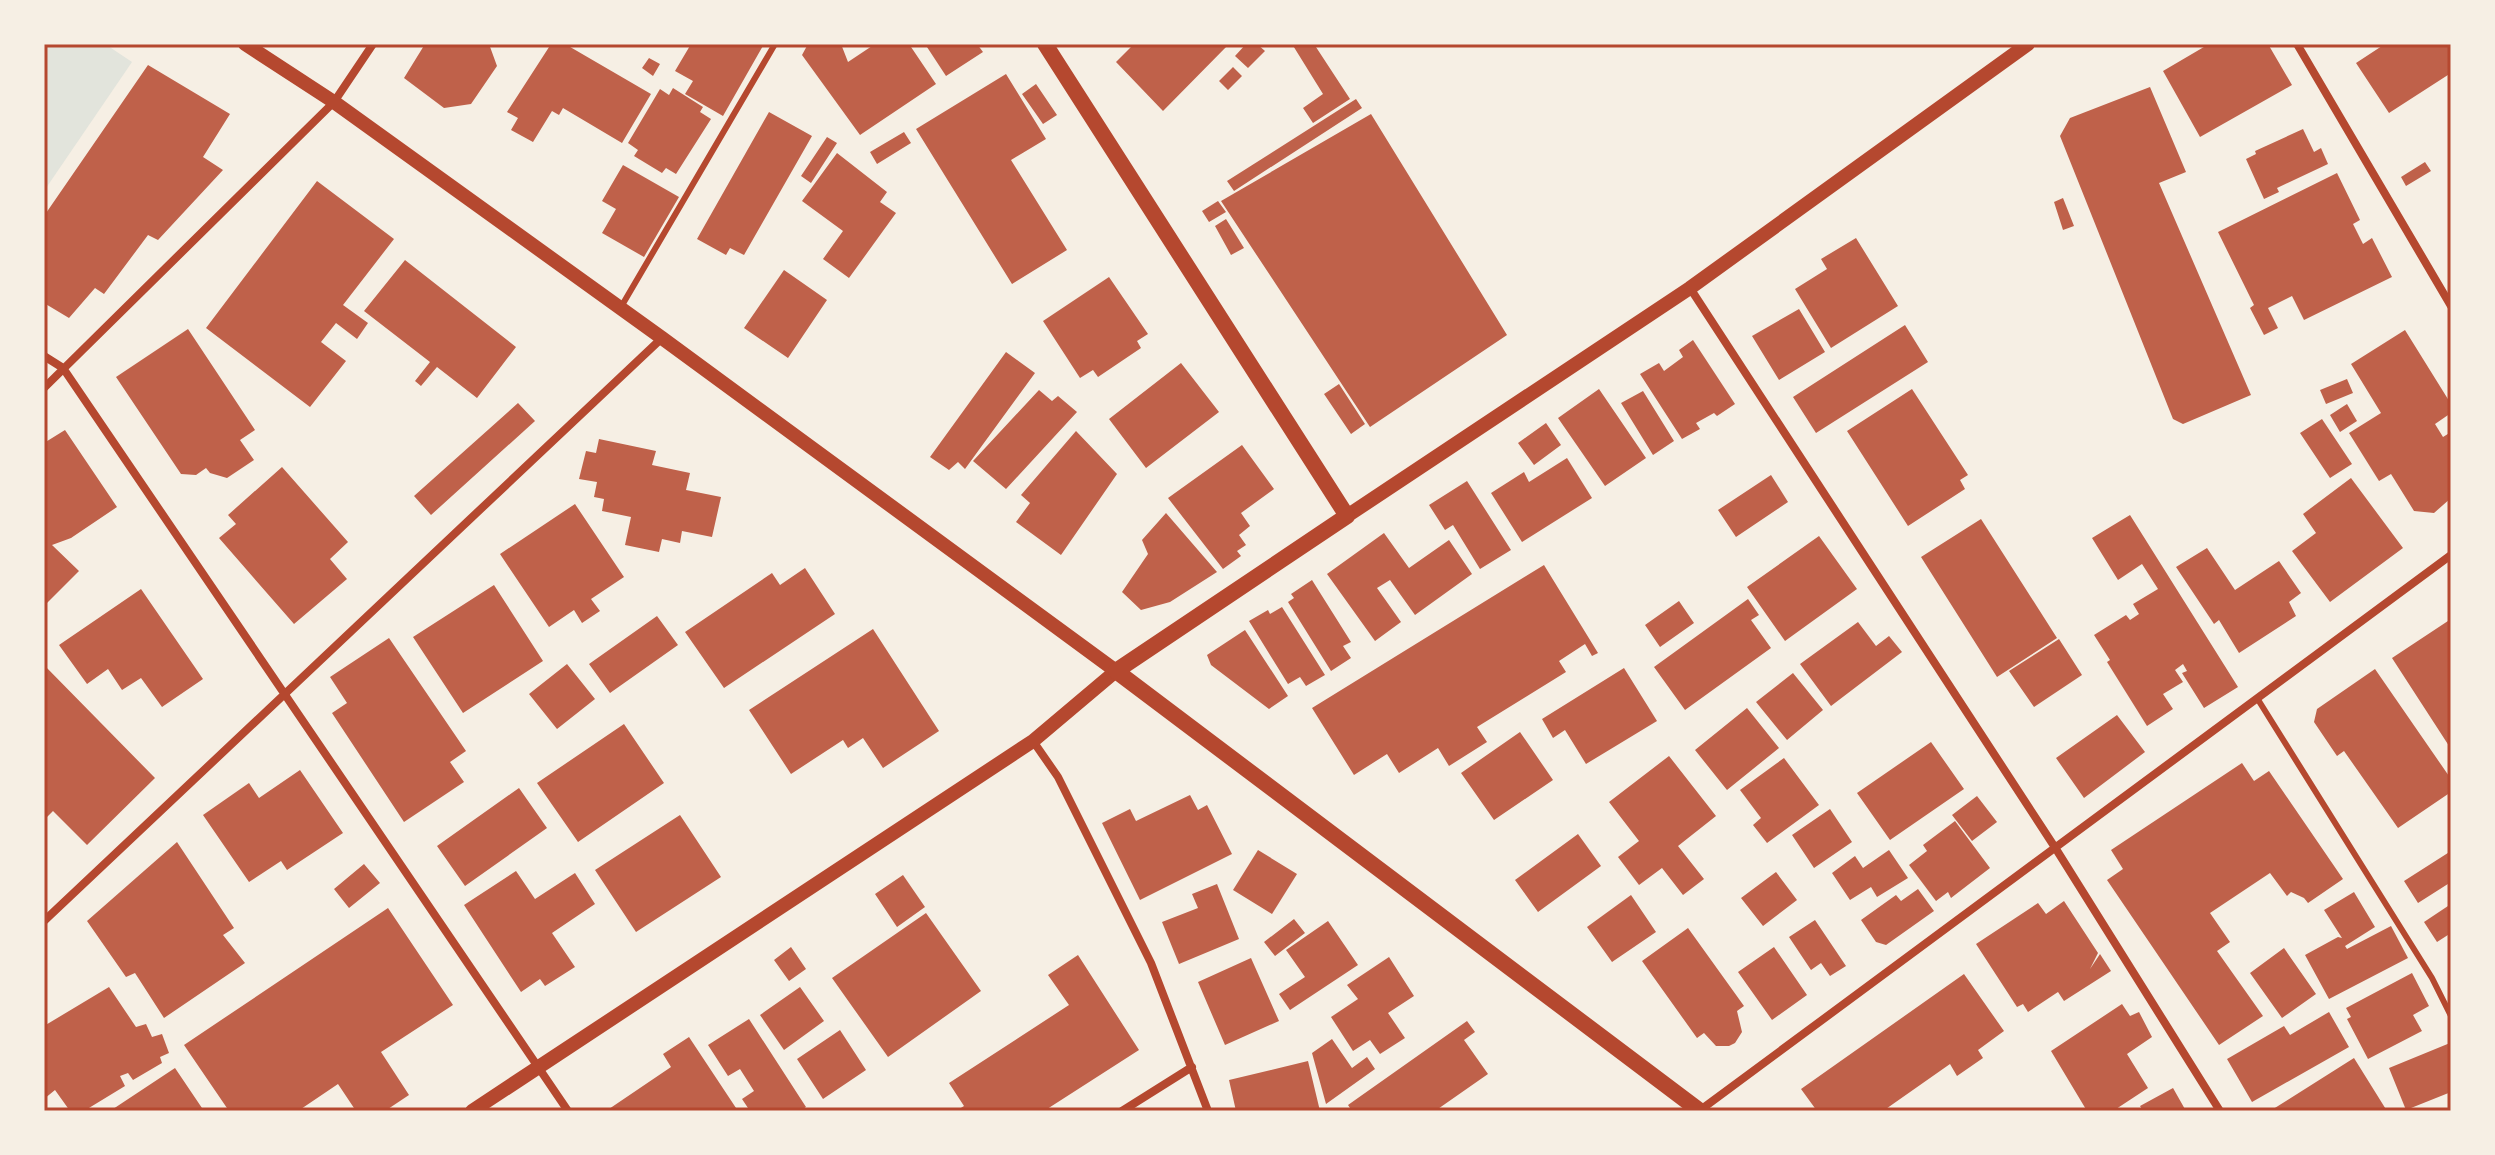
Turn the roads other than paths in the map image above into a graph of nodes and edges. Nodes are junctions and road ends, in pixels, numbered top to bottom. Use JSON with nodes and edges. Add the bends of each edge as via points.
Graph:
{"nodes":[{"id":1,"x":245,"y":44,"type":"edge"},
{"id":2,"x":373,"y":44,"type":"edge"},
{"id":3,"x":775,"y":44,"type":"edge"},
{"id":4,"x":1045,"y":44,"type":"edge"},
{"id":5,"x":2028,"y":44,"type":"edge"},
{"id":6,"x":2297,"y":44,"type":"edge"},
{"id":7,"x":334,"y":102,"type":"junction"},
{"id":8,"x":1690,"y":288,"type":"junction"},
{"id":9,"x":2451,"y":306,"type":"edge"},
{"id":10,"x":620,"y":308,"type":"junction"},
{"id":11,"x":662,"y":338,"type":"junction"},
{"id":12,"x":44,"y":356,"type":"edge"},
{"id":13,"x":63,"y":368,"type":"junction"},
{"id":14,"x":44,"y":388,"type":"edge"},
{"id":15,"x":1347,"y":516,"type":"junction"},
{"id":16,"x":2451,"y":555,"type":"edge"},
{"id":17,"x":1116,"y":671,"type":"junction"},
{"id":18,"x":285,"y":693,"type":"junction"},
{"id":19,"x":2257,"y":698,"type":"junction"},
{"id":20,"x":1033,"y":741,"type":"junction"},
{"id":21,"x":2056,"y":849,"type":"junction"},
{"id":22,"x":44,"y":921,"type":"edge"},
{"id":23,"x":2451,"y":1016,"type":"edge"},
{"id":24,"x":538,"y":1067,"type":"junction"},
{"id":25,"x":1192,"y":1067,"type":"junction"},
{"id":26,"x":472,"y":1111,"type":"edge"},
{"id":27,"x":568,"y":1111,"type":"edge"},
{"id":28,"x":1122,"y":1111,"type":"edge"},
{"id":29,"x":1208,"y":1111,"type":"edge"},
{"id":30,"x":1699,"y":1111,"type":"edge"},
{"id":31,"x":2220,"y":1111,"type":"edge"}],
"edges":[{"from":1,"to":7,"type":"street"},
{"from":2,"to":7,"type":"street"},
{"from":3,"to":10,"type":"lane"},
{"from":4,"to":15,"type":"main road"},
{"from":5,"to":8,"type":"street"},
{"from":6,"to":9,"type":"street"},
{"from":7,"to":10,"type":"street"},
{"from":7,"to":13,"type":"street"},
{"from":8,"to":15,"type":"street"},
{"from":8,"to":21,"type":"street"},
{"from":10,"to":11,"type":"street"},
{"from":11,"to":17,"type":"street"},
{"from":11,"to":18,"type":"street"},
{"from":12,"to":13,"type":"street"},
{"from":13,"to":14,"type":"street"},
{"from":13,"to":18,"type":"street"},
{"from":15,"to":17,"type":"main road"},
{"from":16,"to":19,"type":"street"},
{"from":17,"to":20,"type":"street"},
{"from":17,"to":30,"type":"main road"},
{"from":18,"to":22,"type":"street"},
{"from":18,"to":24,"type":"street"},
{"from":19,"to":21,"type":"street"},
{"from":19,"to":23,"type":"lane"},
{"from":20,"to":24,"type":"street"},
{"from":20,"to":25,"type":"street","via":[[1058,777],[1151,963]]},
{"from":21,"to":30,"type":"street"},
{"from":21,"to":31,"type":"street"},
{"from":24,"to":26,"type":"street"},
{"from":24,"to":27,"type":"street"},
{"from":25,"to":28,"type":"street"},
{"from":25,"to":29,"type":"street"}]}
